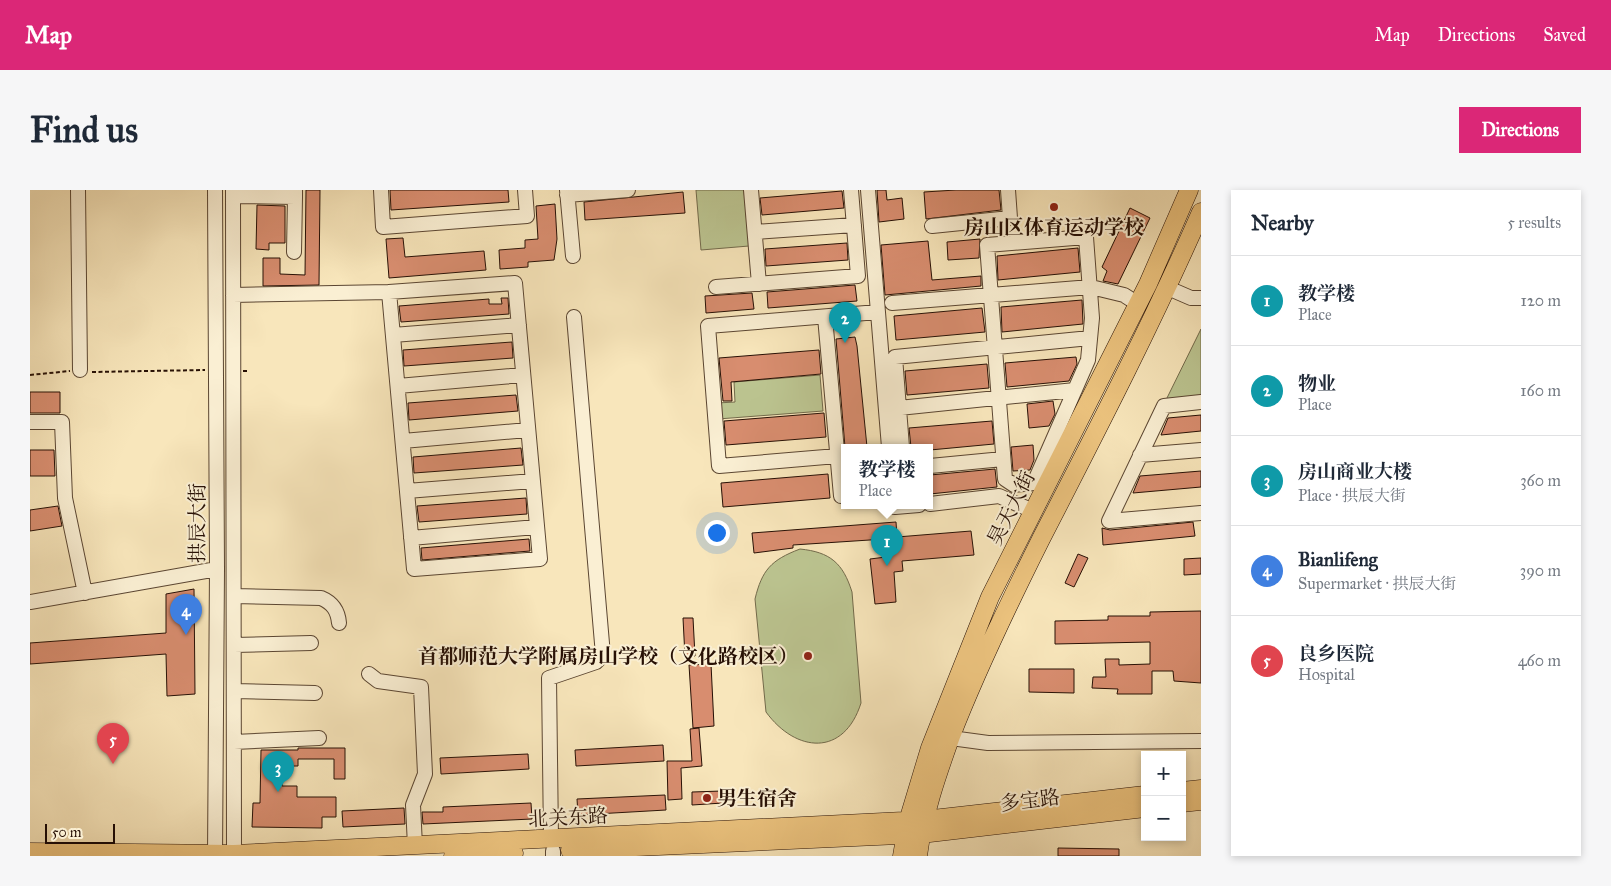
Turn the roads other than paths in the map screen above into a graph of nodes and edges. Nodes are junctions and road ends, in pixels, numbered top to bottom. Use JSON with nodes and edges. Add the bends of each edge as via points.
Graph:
{"nodes":[{"id":1,"x":78,"y":190,"type":"edge"},
{"id":2,"x":215,"y":190,"type":"edge"},
{"id":3,"x":381,"y":190,"type":"edge"},
{"id":4,"x":525,"y":190,"type":"edge"},
{"id":5,"x":628,"y":190,"type":"edge"},
{"id":6,"x":751,"y":190,"type":"edge"},
{"id":7,"x":851,"y":190,"type":"edge"},
{"id":8,"x":868,"y":190,"type":"edge"},
{"id":9,"x":1008,"y":190,"type":"edge"},
{"id":10,"x":1189,"y":190,"type":"edge"},
{"id":11,"x":567,"y":192,"type":"edge"},
{"id":12,"x":232,"y":193,"type":"edge"},
{"id":13,"x":295,"y":193,"type":"edge"},
{"id":14,"x":1201,"y":212,"type":"edge"},
{"id":15,"x":854,"y":225,"type":"junction"},
{"id":16,"x":932,"y":226,"type":"dead end"},
{"id":17,"x":755,"y":232,"type":"junction"},
{"id":18,"x":294,"y":252,"type":"dead end"},
{"id":19,"x":572,"y":256,"type":"dead end"},
{"id":20,"x":759,"y":284,"type":"junction"},
{"id":21,"x":716,"y":287,"type":"dead end"},
{"id":22,"x":1091,"y":287,"type":"junction"},
{"id":23,"x":1168,"y":288,"type":"junction"},
{"id":24,"x":389,"y":292,"type":"junction"},
{"id":25,"x":991,"y":294,"type":"junction"},
{"id":26,"x":233,"y":295,"type":"junction"},
{"id":27,"x":1201,"y":298,"type":"edge"},
{"id":28,"x":892,"y":303,"type":"dead end"},
{"id":29,"x":1138,"y":304,"type":"junction"},
{"id":30,"x":878,"y":312,"type":"junction"},
{"id":31,"x":574,"y":317,"type":"dead end"},
{"id":32,"x":825,"y":317,"type":"junction"},
{"id":33,"x":519,"y":325,"type":"junction"},
{"id":34,"x":393,"y":335,"type":"junction"},
{"id":35,"x":1090,"y":338,"type":"junction"},
{"id":36,"x":995,"y":347,"type":"junction"},
{"id":37,"x":80,"y":370,"type":"road end"},
{"id":38,"x":523,"y":375,"type":"junction"},
{"id":39,"x":398,"y":386,"type":"junction"},
{"id":40,"x":1075,"y":390,"type":"junction"},
{"id":41,"x":999,"y":399,"type":"junction"},
{"id":42,"x":1201,"y":402,"type":"edge"},
{"id":43,"x":899,"y":408,"type":"junction"},
{"id":44,"x":30,"y":422,"type":"edge"},
{"id":45,"x":528,"y":430,"type":"junction"},
{"id":46,"x":403,"y":441,"type":"junction"},
{"id":47,"x":889,"y":444,"type":"edge"},
{"id":48,"x":902,"y":444,"type":"edge"},
{"id":49,"x":1201,"y":450,"type":"edge"},
{"id":50,"x":1140,"y":455,"type":"junction"},
{"id":51,"x":837,"y":456,"type":"junction"},
{"id":52,"x":1003,"y":459,"type":"junction"},
{"id":53,"x":933,"y":466,"type":"edge"},
{"id":54,"x":532,"y":481,"type":"junction"},
{"id":55,"x":407,"y":491,"type":"junction"},
{"id":56,"x":841,"y":496,"type":"edge"},
{"id":57,"x":933,"y":504,"type":"edge"},
{"id":58,"x":1034,"y":511,"type":"junction"},
{"id":59,"x":1201,"y":513,"type":"edge"},
{"id":60,"x":536,"y":527,"type":"junction"},
{"id":61,"x":412,"y":538,"type":"junction"},
{"id":62,"x":217,"y":569,"type":"junction"},
{"id":63,"x":85,"y":593,"type":"junction"},
{"id":64,"x":234,"y":596,"type":"junction"},
{"id":65,"x":30,"y":602,"type":"edge"},
{"id":66,"x":339,"y":623,"type":"dead end"},
{"id":67,"x":311,"y":643,"type":"dead end"},
{"id":68,"x":234,"y":645,"type":"junction"},
{"id":69,"x":369,"y":674,"type":"dead end"},
{"id":70,"x":234,"y":691,"type":"junction"},
{"id":71,"x":315,"y":693,"type":"dead end"},
{"id":72,"x":318,"y":738,"type":"dead end"},
{"id":73,"x":951,"y":738,"type":"junction"},
{"id":74,"x":1201,"y":741,"type":"edge"},
{"id":75,"x":234,"y":742,"type":"junction"},
{"id":76,"x":1201,"y":789,"type":"edge"},
{"id":77,"x":1186,"y":791,"type":"edge"},
{"id":78,"x":1141,"y":796,"type":"edge"},
{"id":79,"x":1201,"y":801,"type":"edge"},
{"id":80,"x":1186,"y":803,"type":"edge"},
{"id":81,"x":1141,"y":808,"type":"edge"},
{"id":82,"x":915,"y":828,"type":"junction"},
{"id":83,"x":415,"y":846,"type":"junction"},
{"id":84,"x":552,"y":848,"type":"edge"},
{"id":85,"x":30,"y":852,"type":"edge"},
{"id":86,"x":215,"y":855,"type":"edge"},
{"id":87,"x":234,"y":855,"type":"edge"},
{"id":88,"x":452,"y":856,"type":"edge"},
{"id":89,"x":902,"y":856,"type":"edge"},
{"id":90,"x":918,"y":856,"type":"edge"}],
"edges":[{"from":1,"to":37,"type":"street"},
{"from":2,"to":62,"type":"street","name":"拱辰大街"},
{"from":3,"to":4,"type":"street","via":[[384,227],[527,216]]},
{"from":5,"to":11,"type":"street"},
{"from":6,"to":17,"type":"street"},
{"from":7,"to":15,"type":"street"},
{"from":8,"to":30,"type":"street"},
{"from":9,"to":16,"type":"street","via":[[1010,218]]},
{"from":10,"to":29,"type":"main road","name":"昊天大街"},
{"from":11,"to":19,"type":"street"},
{"from":12,"to":13,"type":"street"},
{"from":12,"to":26,"type":"street","name":"拱辰大街"},
{"from":13,"to":18,"type":"street"},
{"from":14,"to":23,"type":"main road","name":"昊天大街"},
{"from":15,"to":17,"type":"street"},
{"from":15,"to":20,"type":"street","via":[[858,276]]},
{"from":17,"to":20,"type":"street"},
{"from":20,"to":21,"type":"street"},
{"from":22,"to":25,"type":"street"},
{"from":22,"to":25,"type":"street","via":[[1086,236],[987,245]]},
{"from":22,"to":29,"type":"street","via":[[1124,294]]},
{"from":22,"to":35,"type":"street"},
{"from":23,"to":27,"type":"street","via":[[1191,298]]},
{"from":23,"to":73,"type":"main road","name":"昊天大街","via":[[1003,614]]},
{"from":24,"to":26,"type":"street"},
{"from":24,"to":33,"type":"street","via":[[515,283]]},
{"from":24,"to":34,"type":"street"},
{"from":25,"to":28,"type":"street"},
{"from":25,"to":36,"type":"street"},
{"from":26,"to":64,"type":"street","name":"拱辰大街"},
{"from":29,"to":58,"type":"main road","name":"昊天大街"},
{"from":30,"to":32,"type":"street"},
{"from":30,"to":47,"type":"street"},
{"from":31,"to":84,"type":"street","via":[[603,655],[596,662],[549,678]]},
{"from":32,"to":51,"type":"street"},
{"from":32,"to":51,"type":"street","via":[[708,326],[718,466]]},
{"from":33,"to":34,"type":"street"},
{"from":33,"to":38,"type":"street"},
{"from":34,"to":39,"type":"street"},
{"from":35,"to":36,"type":"street"},
{"from":35,"to":40,"type":"street","via":[[1088,360]]},
{"from":36,"to":41,"type":"street"},
{"from":36,"to":43,"type":"street","via":[[896,357]]},
{"from":38,"to":39,"type":"street"},
{"from":38,"to":45,"type":"street"},
{"from":39,"to":46,"type":"street"},
{"from":40,"to":41,"type":"street"},
{"from":40,"to":52,"type":"street","via":[[1034,483],[1014,485],[1005,480]]},
{"from":41,"to":43,"type":"street"},
{"from":41,"to":52,"type":"street"},
{"from":42,"to":50,"type":"street","via":[[1164,406]]},
{"from":43,"to":48,"type":"street"},
{"from":44,"to":63,"type":"street","via":[[62,422],[66,498]]},
{"from":45,"to":46,"type":"street"},
{"from":45,"to":54,"type":"street"},
{"from":46,"to":55,"type":"street"},
{"from":49,"to":50,"type":"street"},
{"from":50,"to":59,"type":"street","via":[[1108,521]]},
{"from":51,"to":56,"type":"street"},
{"from":52,"to":53,"type":"street"},
{"from":54,"to":55,"type":"street"},
{"from":54,"to":60,"type":"street"},
{"from":55,"to":61,"type":"street"},
{"from":57,"to":58,"type":"street","via":[[999,496]]},
{"from":58,"to":82,"type":"main road","name":"昊天大街","via":[[990,597],[930,748]]},
{"from":60,"to":61,"type":"street"},
{"from":60,"to":61,"type":"street","via":[[540,559],[414,569]]},
{"from":62,"to":63,"type":"street"},
{"from":62,"to":86,"type":"street","name":"拱辰大街"},
{"from":63,"to":65,"type":"street"},
{"from":64,"to":66,"type":"street","via":[[321,598],[338,612]]},
{"from":64,"to":68,"type":"street","name":"拱辰大街"},
{"from":67,"to":68,"type":"street"},
{"from":68,"to":70,"type":"street","name":"拱辰大街"},
{"from":69,"to":83,"type":"street","via":[[378,681],[421,687],[425,774],[413,805]]},
{"from":70,"to":71,"type":"street"},
{"from":70,"to":75,"type":"street","name":"拱辰大街"},
{"from":72,"to":75,"type":"street"},
{"from":73,"to":74,"type":"street","via":[[988,743]]},
{"from":73,"to":82,"type":"main road","name":"昊天大街"},
{"from":75,"to":87,"type":"street","name":"拱辰大街"},
{"from":76,"to":77,"type":"main road"},
{"from":78,"to":82,"type":"main road","name":"多宝路"},
{"from":79,"to":80,"type":"main road"},
{"from":81,"to":82,"type":"main road","name":"多宝路"},
{"from":82,"to":84,"type":"main road","name":"北关东路"},
{"from":82,"to":89,"type":"main road","name":"昊天大街"},
{"from":82,"to":90,"type":"main road","name":"昊天大街"},
{"from":83,"to":84,"type":"main road","name":"北关东路"},
{"from":83,"to":87,"type":"main road","name":"北关东路"},
{"from":84,"to":88,"type":"main road","name":"北关东路"},
{"from":85,"to":86,"type":"main road","name":"北关东路"},
{"from":86,"to":87,"type":"main road","name":"北关东路"}]}
